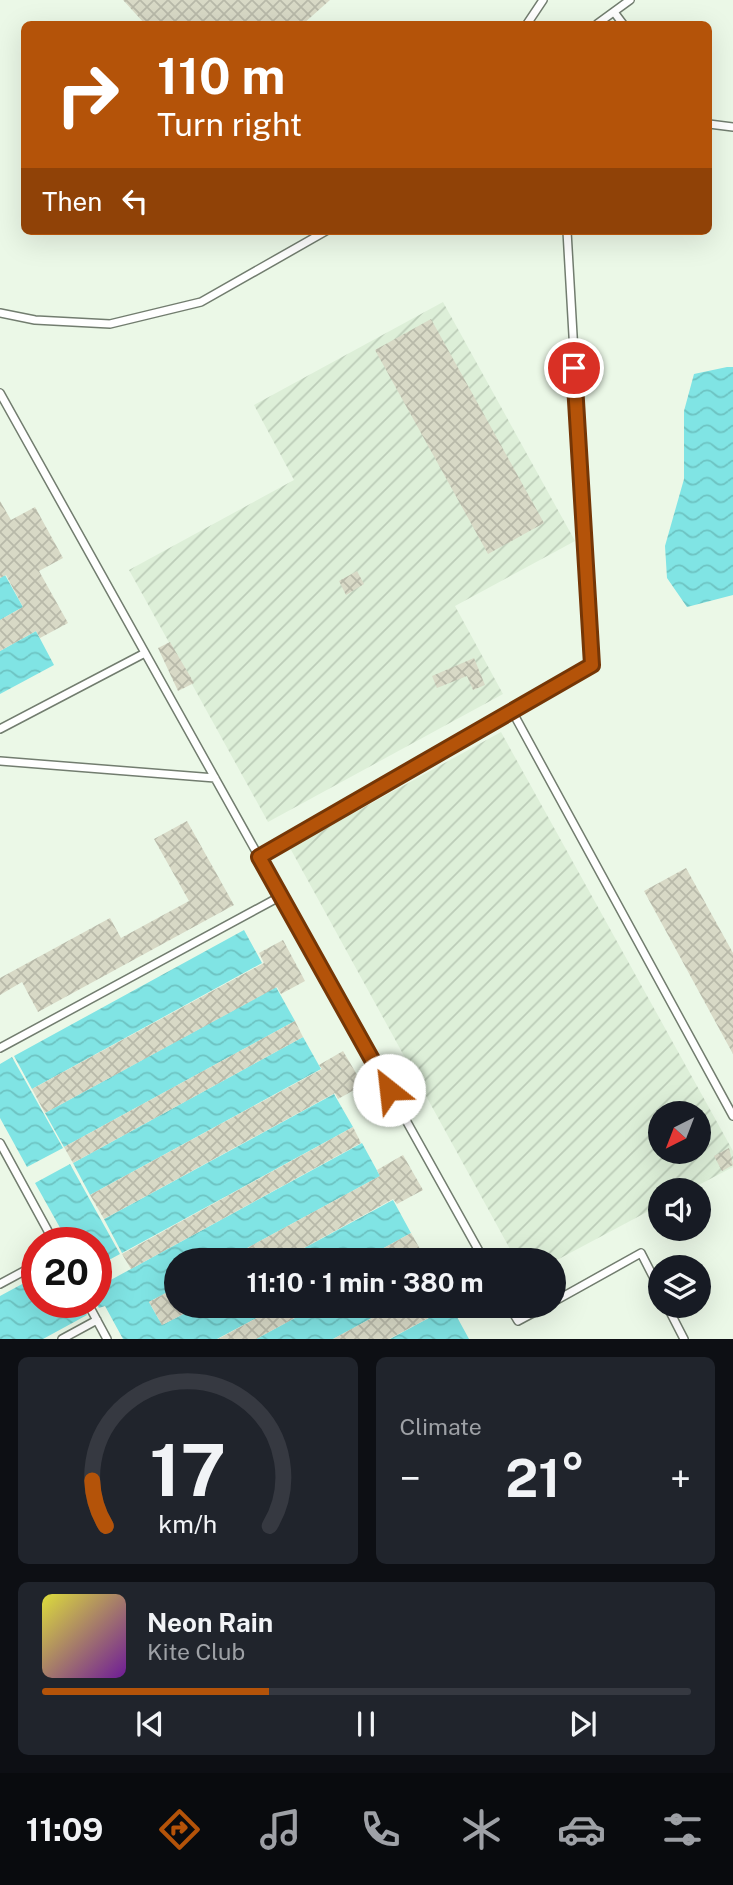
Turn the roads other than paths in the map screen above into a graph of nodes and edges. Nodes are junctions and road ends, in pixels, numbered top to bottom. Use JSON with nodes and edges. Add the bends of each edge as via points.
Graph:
{"nodes":[{"id":1,"x":543,"y":0,"type":"edge"},
{"id":2,"x":630,"y":0,"type":"edge"},
{"id":3,"x":614,"y":12,"type":"junction"},
{"id":4,"x":529,"y":21,"type":"edge"},
{"id":5,"x":601,"y":21,"type":"edge"},
{"id":6,"x":621,"y":21,"type":"edge"},
{"id":7,"x":712,"y":124,"type":"edge"},
{"id":8,"x":733,"y":127,"type":"edge"},
{"id":9,"x":319,"y":235,"type":"edge"},
{"id":10,"x":567,"y":235,"type":"edge"},
{"id":11,"x":0,"y":313,"type":"edge"},
{"id":12,"x":0,"y":393,"type":"edge"},
{"id":13,"x":145,"y":653,"type":"junction"},
{"id":14,"x":512,"y":711,"type":"junction"},
{"id":15,"x":0,"y":729,"type":"edge"},
{"id":16,"x":0,"y":761,"type":"edge"},
{"id":17,"x":215,"y":778,"type":"junction"},
{"id":18,"x":259,"y":857,"type":"junction"},
{"id":19,"x":281,"y":896,"type":"junction"},
{"id":20,"x":0,"y":1048,"type":"edge"},
{"id":21,"x":733,"y":1116,"type":"edge"},
{"id":22,"x":0,"y":1143,"type":"edge"},
{"id":23,"x":46,"y":1227,"type":"edge"},
{"id":24,"x":477,"y":1248,"type":"edge"},
{"id":25,"x":648,"y":1267,"type":"edge"},
{"id":26,"x":21,"y":1273,"type":"edge"},
{"id":27,"x":0,"y":1284,"type":"edge"},
{"id":28,"x":566,"y":1295,"type":"edge"},
{"id":29,"x":673,"y":1318,"type":"edge"},
{"id":30,"x":97,"y":1320,"type":"joint"},
{"id":31,"x":62,"y":1339,"type":"edge"},
{"id":32,"x":107,"y":1339,"type":"edge"},
{"id":33,"x":684,"y":1339,"type":"edge"}],
"edges":[{"from":1,"to":4,"type":"lane"},
{"from":2,"to":3,"type":"lane"},
{"from":3,"to":5,"type":"lane"},
{"from":3,"to":6,"type":"lane"},
{"from":7,"to":8,"type":"lane"},
{"from":9,"to":11,"type":"lane","via":[[201,303],[110,324]]},
{"from":10,"to":14,"type":"lane","via":[[592,665]]},
{"from":12,"to":13,"type":"lane"},
{"from":13,"to":15,"type":"lane"},
{"from":13,"to":17,"type":"lane"},
{"from":14,"to":18,"type":"lane"},
{"from":14,"to":21,"type":"lane"},
{"from":16,"to":17,"type":"lane"},
{"from":17,"to":18,"type":"lane"},
{"from":18,"to":19,"type":"lane"},
{"from":19,"to":20,"type":"lane"},
{"from":19,"to":24,"type":"lane"},
{"from":22,"to":23,"type":"lane"},
{"from":25,"to":28,"type":"lane","via":[[641,1253]]},
{"from":26,"to":27,"type":"lane"},
{"from":29,"to":33,"type":"lane"},
{"from":30,"to":31,"type":"lane"},
{"from":30,"to":32,"type":"lane"}]}
